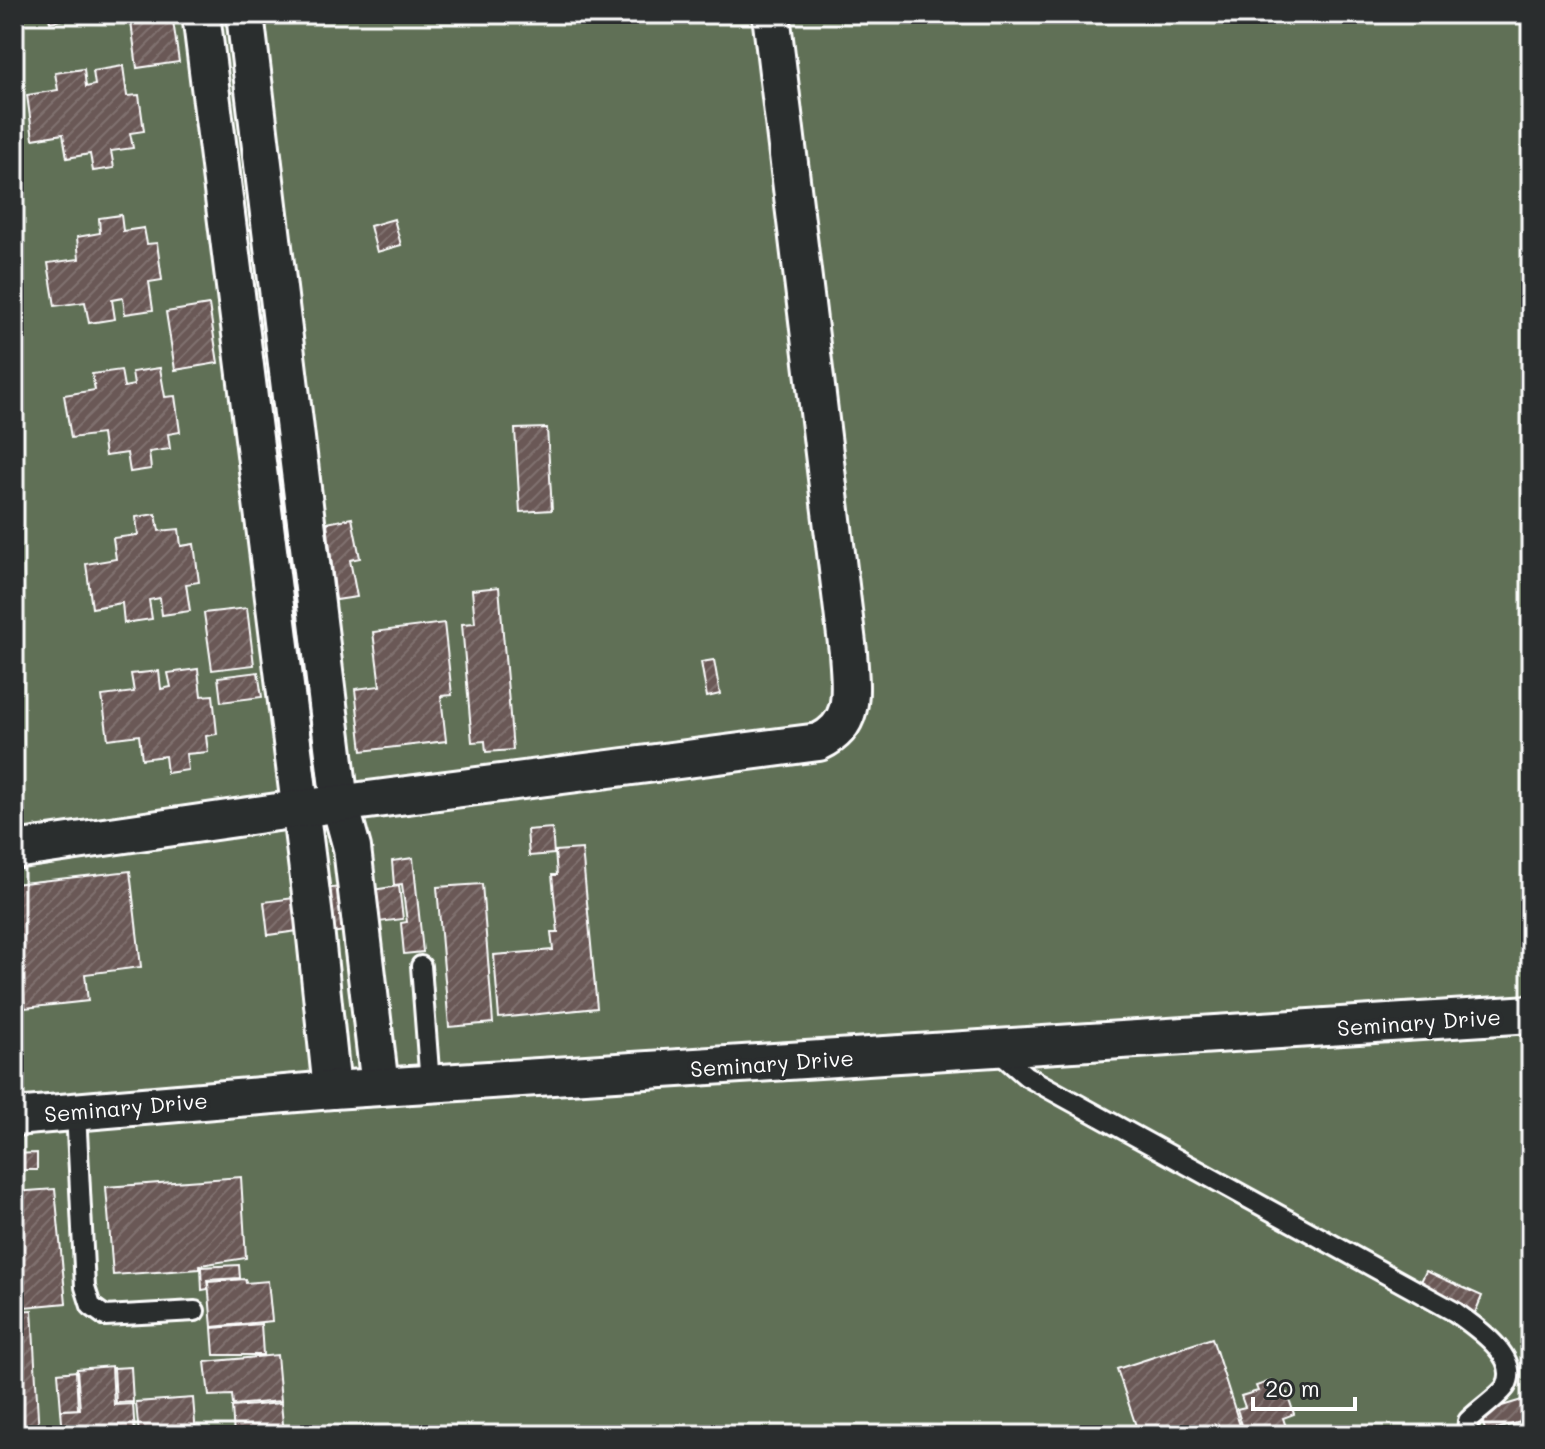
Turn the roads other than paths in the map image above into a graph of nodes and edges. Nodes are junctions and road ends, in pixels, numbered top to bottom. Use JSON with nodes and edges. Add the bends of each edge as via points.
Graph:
{"nodes":[{"id":1,"x":201,"y":14,"type":"edge"},
{"id":2,"x":245,"y":14,"type":"edge"},
{"id":3,"x":771,"y":14,"type":"edge"},
{"id":4,"x":340,"y":804,"type":"junction"},
{"id":5,"x":298,"y":809,"type":"junction"},
{"id":6,"x":14,"y":850,"type":"edge"},
{"id":7,"x":421,"y":966,"type":"dead end"},
{"id":8,"x":1531,"y":1014,"type":"edge"},
{"id":9,"x":995,"y":1049,"type":"junction"},
{"id":10,"x":430,"y":1084,"type":"junction"},
{"id":11,"x":380,"y":1087,"type":"junction"},
{"id":12,"x":332,"y":1090,"type":"junction"},
{"id":13,"x":76,"y":1112,"type":"junction"},
{"id":14,"x":14,"y":1117,"type":"edge"},
{"id":15,"x":195,"y":1311,"type":"dead end"},
{"id":16,"x":1467,"y":1435,"type":"edge"}],
"edges":[{"from":1,"to":5,"type":"street"},
{"from":2,"to":4,"type":"street"},
{"from":3,"to":4,"type":"street","via":[[848,652],[851,701],[844,722],[833,736],[819,742]]},
{"from":4,"to":5,"type":"street"},
{"from":4,"to":11,"type":"street","via":[[352,848]]},
{"from":5,"to":6,"type":"street"},
{"from":5,"to":12,"type":"street"},
{"from":7,"to":10,"type":"lane"},
{"from":8,"to":9,"type":"street","name":"Seminary Drive"},
{"from":9,"to":10,"type":"street","name":"Seminary Drive"},
{"from":9,"to":16,"type":"lane","via":[[1026,1076],[1474,1326],[1509,1367],[1506,1386],[1468,1421]]},
{"from":10,"to":11,"type":"street","name":"Seminary Drive"},
{"from":11,"to":12,"type":"street","name":"Seminary Drive"},
{"from":12,"to":13,"type":"street","name":"Seminary Drive"},
{"from":13,"to":14,"type":"street","name":"Seminary Drive"},
{"from":13,"to":15,"type":"lane","via":[[85,1287],[91,1306],[105,1316]]}]}
